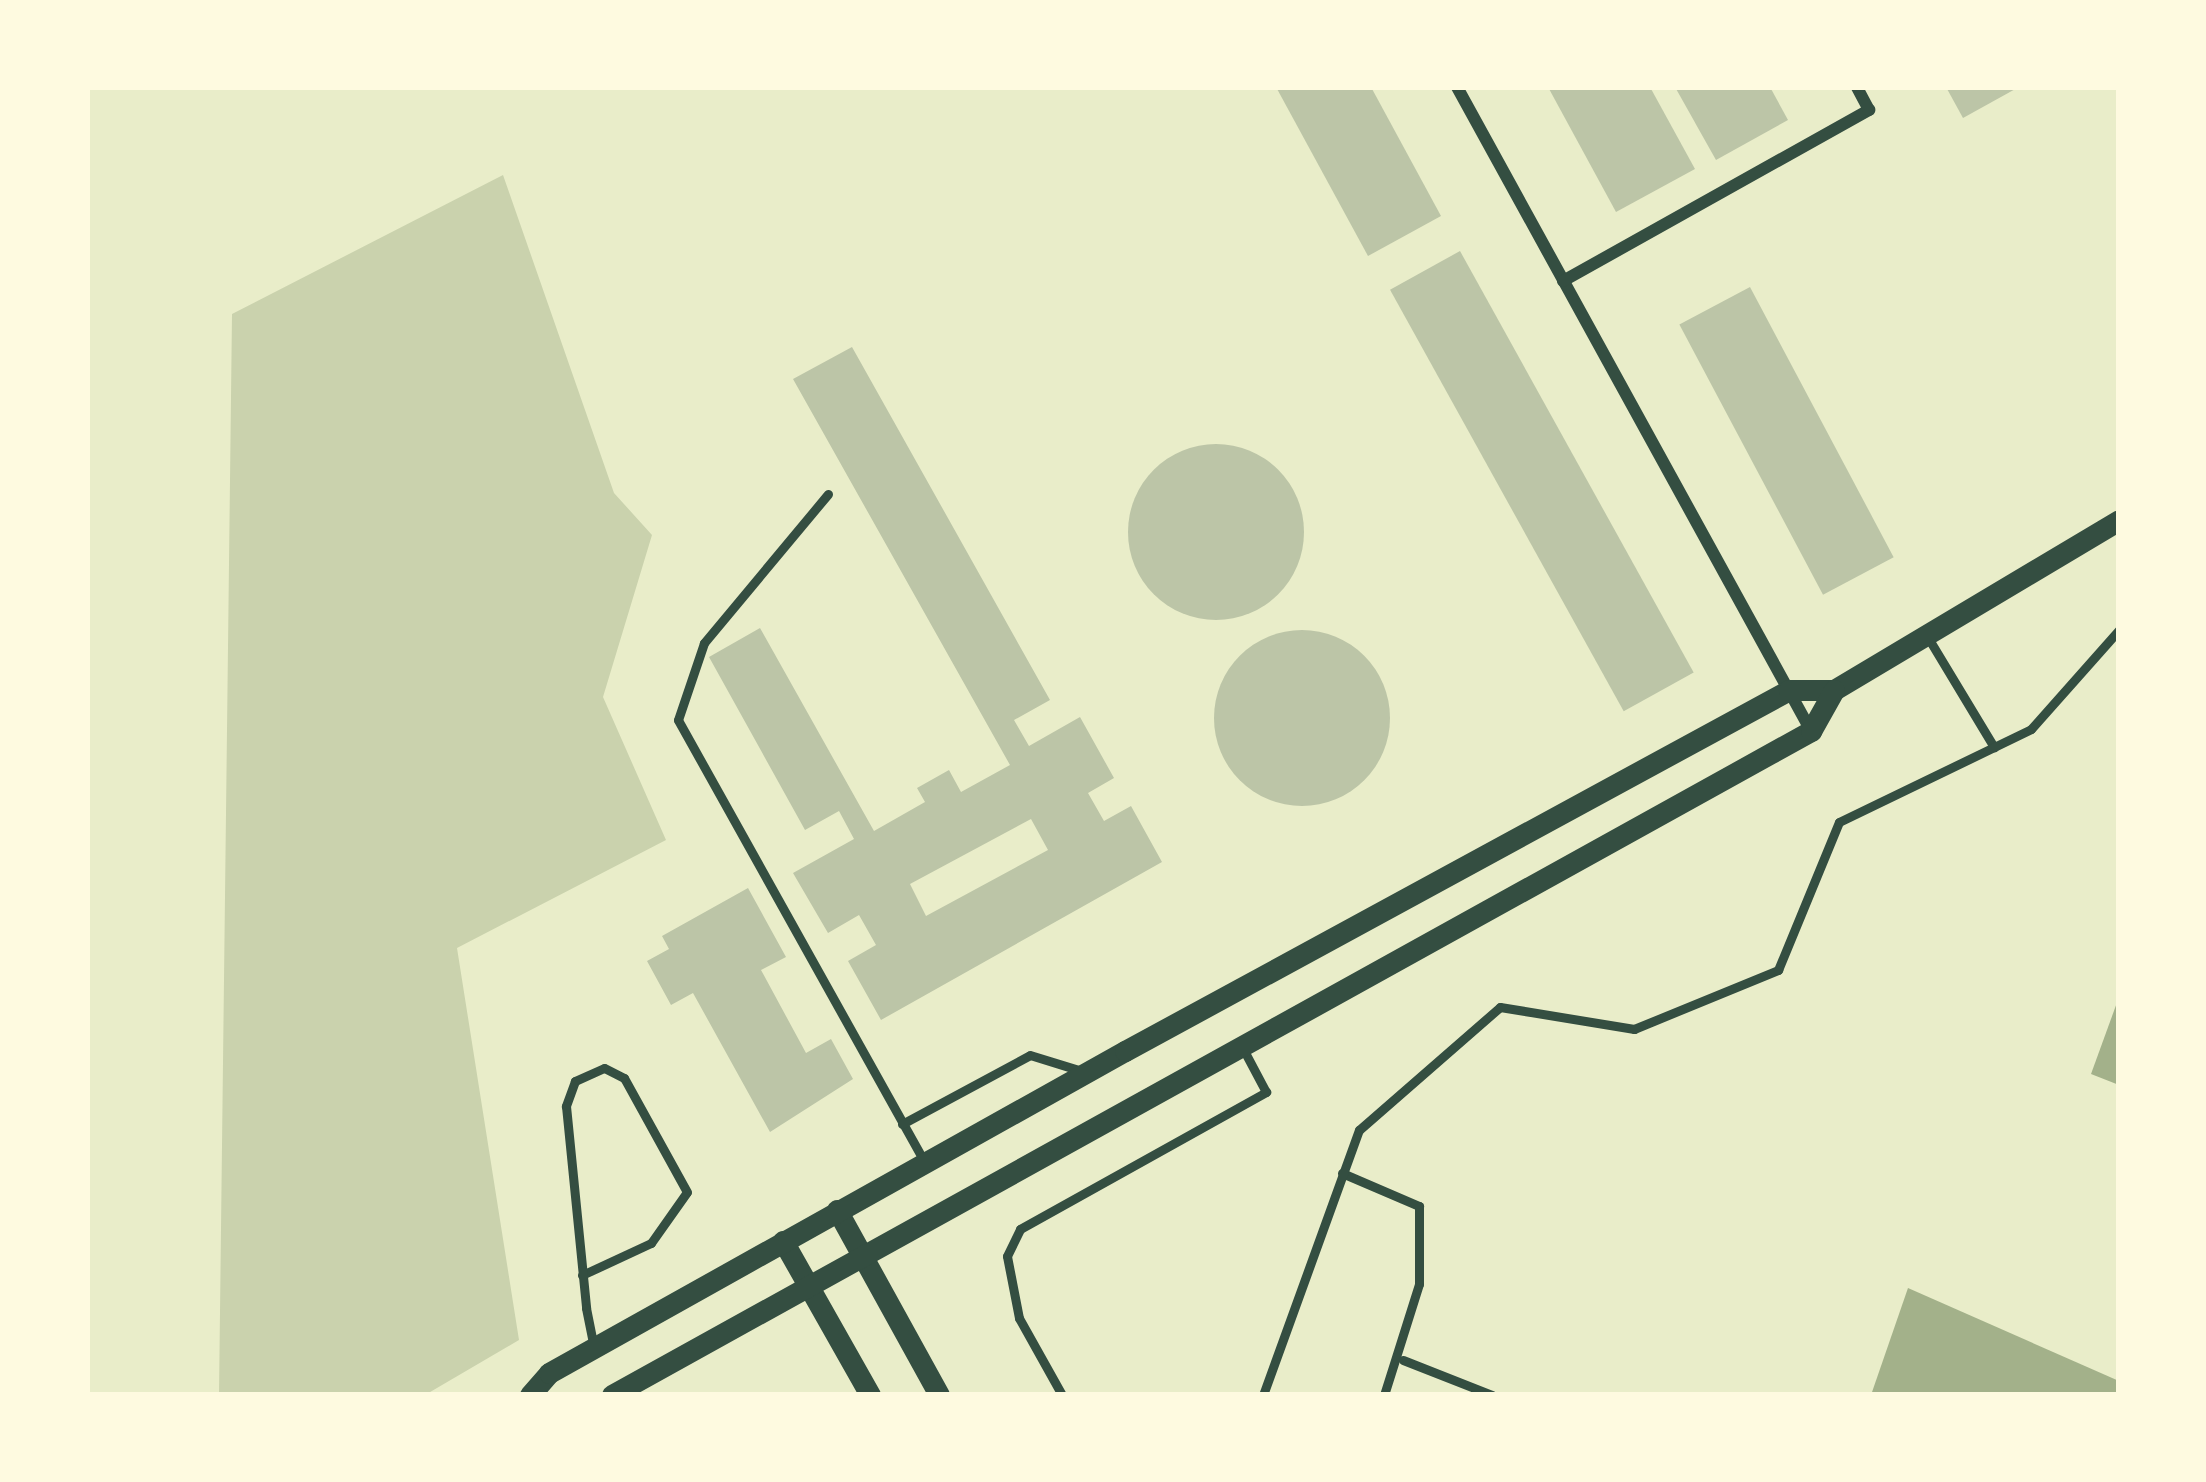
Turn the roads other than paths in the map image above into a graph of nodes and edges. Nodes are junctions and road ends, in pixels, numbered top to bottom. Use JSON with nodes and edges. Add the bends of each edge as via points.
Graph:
{"nodes":[{"id":1,"x":1457,"y":87,"type":"edge"},
{"id":2,"x":1857,"y":87,"type":"edge"},
{"id":3,"x":1563,"y":281,"type":"junction"},
{"id":4,"x":827,"y":494,"type":"dead end"},
{"id":5,"x":2119,"y":520,"type":"edge"},
{"id":6,"x":2119,"y":630,"type":"edge"},
{"id":7,"x":1927,"y":636,"type":"junction"},
{"id":8,"x":1789,"y":690,"type":"junction"},
{"id":9,"x":1834,"y":690,"type":"junction"},
{"id":10,"x":1811,"y":731,"type":"junction"},
{"id":11,"x":1994,"y":747,"type":"junction"},
{"id":12,"x":1240,"y":1044,"type":"junction"},
{"id":13,"x":1087,"y":1073,"type":"junction"},
{"id":14,"x":902,"y":1124,"type":"junction"},
{"id":15,"x":924,"y":1162,"type":"junction"},
{"id":16,"x":1342,"y":1173,"type":"junction"},
{"id":17,"x":837,"y":1210,"type":"junction"},
{"id":18,"x":783,"y":1241,"type":"junction"},
{"id":19,"x":865,"y":1258,"type":"junction"},
{"id":20,"x":583,"y":1275,"type":"junction"},
{"id":21,"x":810,"y":1288,"type":"junction"},
{"id":22,"x":594,"y":1348,"type":"junction"},
{"id":23,"x":1403,"y":1360,"type":"junction"},
{"id":24,"x":530,"y":1395,"type":"edge"},
{"id":25,"x":612,"y":1395,"type":"edge"},
{"id":26,"x":870,"y":1395,"type":"edge"},
{"id":27,"x":939,"y":1395,"type":"edge"},
{"id":28,"x":1062,"y":1395,"type":"edge"},
{"id":29,"x":1263,"y":1395,"type":"edge"},
{"id":30,"x":1384,"y":1395,"type":"edge"},
{"id":31,"x":1492,"y":1395,"type":"edge"}],
"edges":[{"from":1,"to":3,"type":"street"},
{"from":2,"to":3,"type":"street","via":[[1869,110]]},
{"from":3,"to":8,"type":"street"},
{"from":4,"to":14,"type":"lane","via":[[704,643],[678,720]]},
{"from":5,"to":7,"type":"street"},
{"from":6,"to":11,"type":"lane","via":[[2031,729]]},
{"from":7,"to":9,"type":"street"},
{"from":7,"to":11,"type":"lane"},
{"from":8,"to":9,"type":"street"},
{"from":8,"to":10,"type":"street"},
{"from":8,"to":13,"type":"street"},
{"from":9,"to":10,"type":"street"},
{"from":10,"to":12,"type":"street"},
{"from":11,"to":16,"type":"lane","via":[[1839,822],[1778,970],[1634,1029],[1500,1007],[1358,1130]]},
{"from":12,"to":19,"type":"street"},
{"from":12,"to":28,"type":"lane","via":[[1266,1092],[1020,1229],[1006,1256],[1019,1318]]},
{"from":13,"to":14,"type":"lane","via":[[1030,1054]]},
{"from":13,"to":15,"type":"street"},
{"from":14,"to":15,"type":"lane"},
{"from":15,"to":17,"type":"street"},
{"from":16,"to":23,"type":"lane","via":[[1419,1206]]},
{"from":16,"to":29,"type":"lane"},
{"from":17,"to":18,"type":"street"},
{"from":17,"to":19,"type":"street"},
{"from":18,"to":21,"type":"street"},
{"from":18,"to":22,"type":"street"},
{"from":19,"to":21,"type":"street"},
{"from":19,"to":27,"type":"street"},
{"from":20,"to":20,"type":"lane","via":[[566,1106],[575,1082],[604,1068],[624,1078],[687,1192],[650,1243]]},
{"from":20,"to":22,"type":"lane"},
{"from":21,"to":25,"type":"street"},
{"from":21,"to":26,"type":"street"},
{"from":22,"to":24,"type":"street"},
{"from":23,"to":30,"type":"lane"},
{"from":23,"to":31,"type":"lane"}]}
